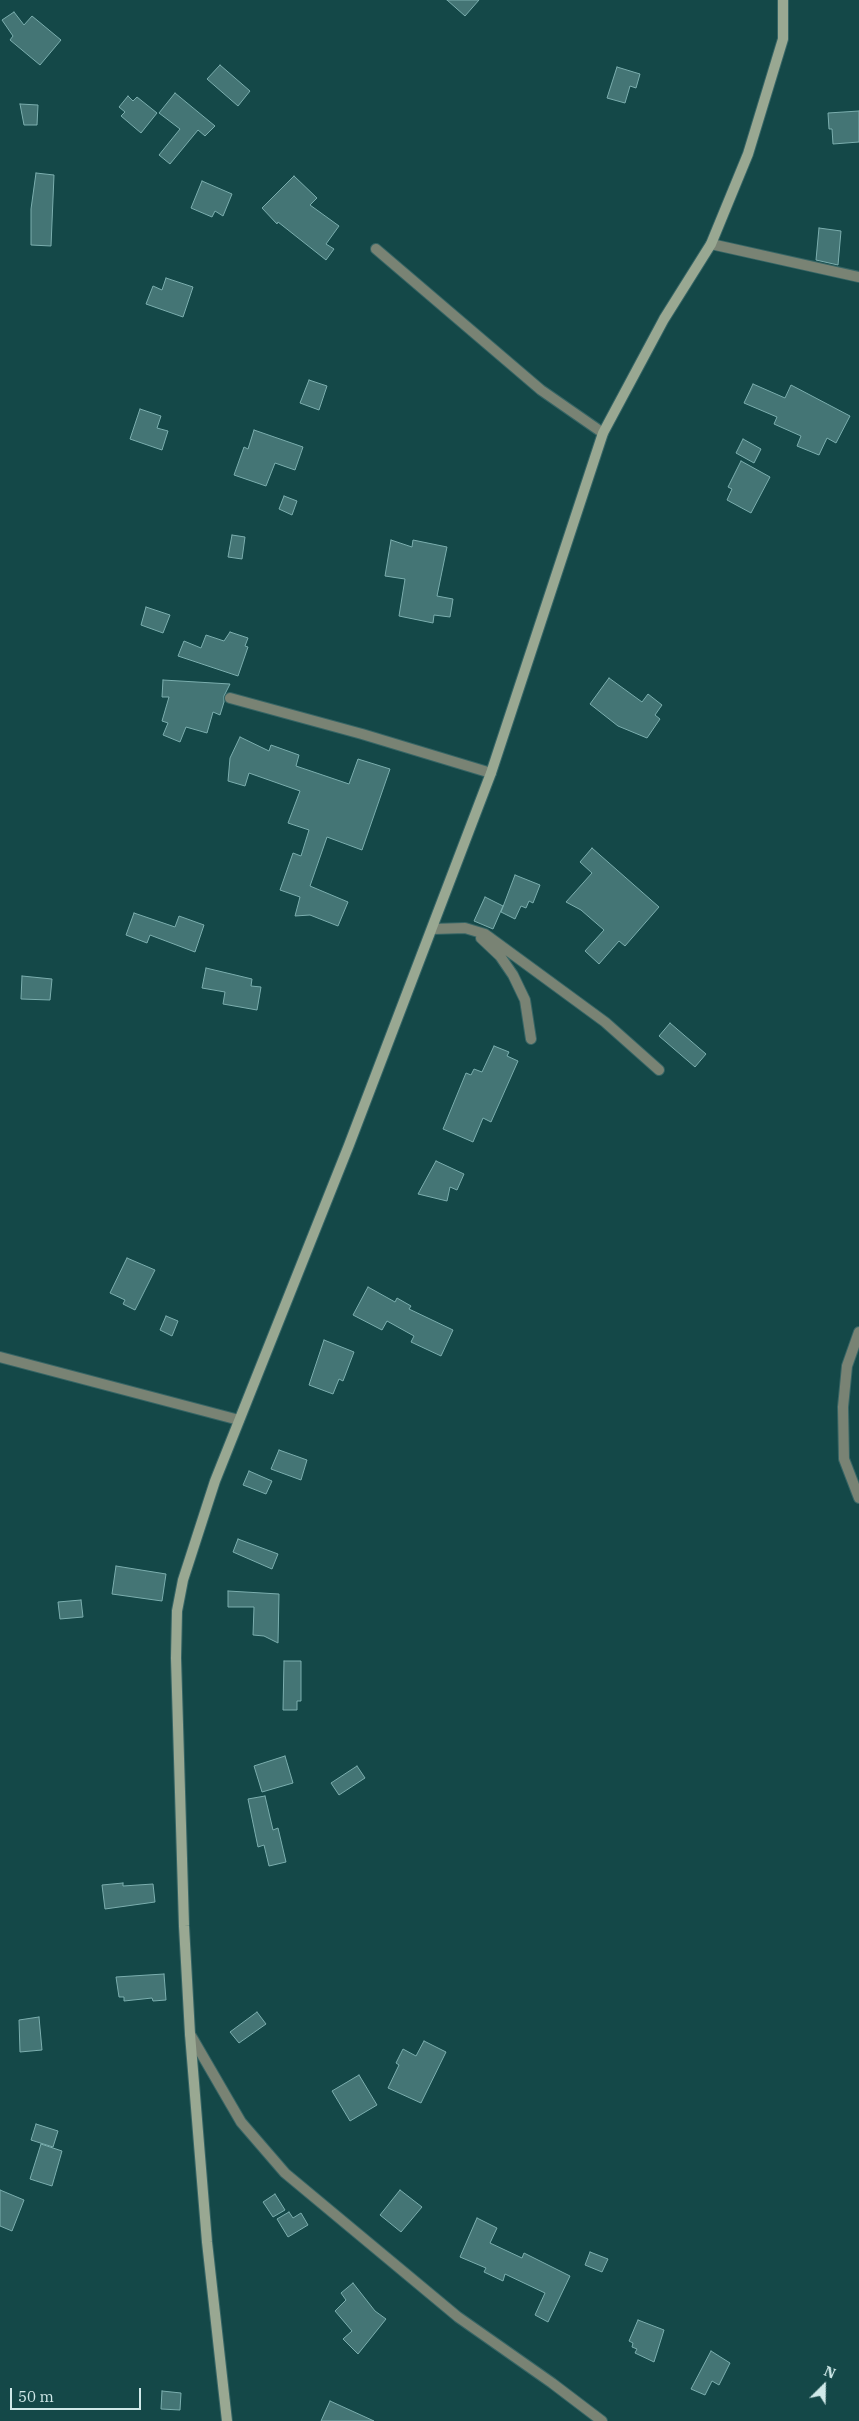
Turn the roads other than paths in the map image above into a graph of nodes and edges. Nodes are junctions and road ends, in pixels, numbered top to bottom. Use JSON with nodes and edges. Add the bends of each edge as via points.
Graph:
{"nodes":[{"id":1,"x":783,"y":0,"type":"edge"},
{"id":2,"x":711,"y":244,"type":"junction"},
{"id":3,"x":376,"y":249,"type":"dead end"},
{"id":4,"x":859,"y":277,"type":"edge"},
{"id":5,"x":602,"y":433,"type":"junction"},
{"id":6,"x":230,"y":698,"type":"dead end"},
{"id":7,"x":491,"y":773,"type":"junction"},
{"id":8,"x":466,"y":928,"type":"junction"},
{"id":9,"x":433,"y":929,"type":"junction"},
{"id":10,"x":531,"y":1039,"type":"dead end"},
{"id":11,"x":659,"y":1070,"type":"dead end"},
{"id":12,"x":859,"y":1332,"type":"edge"},
{"id":13,"x":0,"y":1357,"type":"edge"},
{"id":14,"x":239,"y":1420,"type":"junction"},
{"id":15,"x":859,"y":1498,"type":"edge"},
{"id":16,"x":190,"y":2034,"type":"junction"},
{"id":17,"x":227,"y":2421,"type":"edge"},
{"id":18,"x":602,"y":2421,"type":"edge"}],
"edges":[{"from":1,"to":2,"type":"street","via":[[783,38],[778,61],[748,154]]},
{"from":2,"to":4,"type":"street"},
{"from":2,"to":5,"type":"street","via":[[664,319]]},
{"from":3,"to":5,"type":"street","via":[[541,390]]},
{"from":5,"to":7,"type":"street"},
{"from":6,"to":7,"type":"street"},
{"from":7,"to":9,"type":"street"},
{"from":8,"to":9,"type":"street"},
{"from":8,"to":10,"type":"street","via":[[484,939],[513,974],[525,1000]]},
{"from":8,"to":11,"type":"street","via":[[485,934],[589,1010]]},
{"from":9,"to":14,"type":"street"},
{"from":12,"to":15,"type":"street","via":[[847,1366],[842,1407],[844,1459]]},
{"from":13,"to":14,"type":"street"},
{"from":14,"to":16,"type":"street","via":[[197,1534],[177,1611],[178,1752]]},
{"from":16,"to":17,"type":"street","via":[[207,2242]]},
{"from":16,"to":18,"type":"street","via":[[241,2122],[285,2173],[458,2318]]}]}
